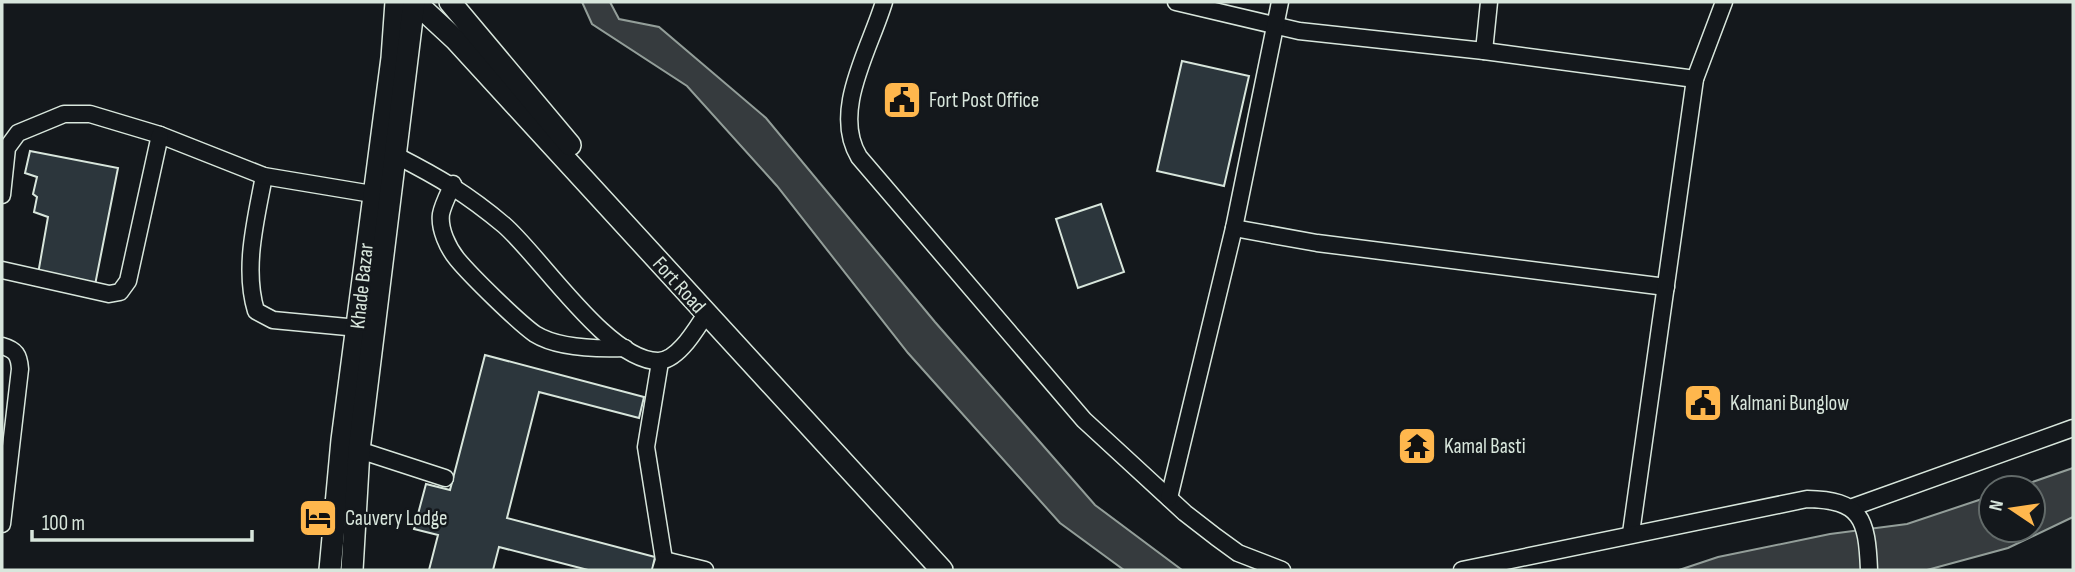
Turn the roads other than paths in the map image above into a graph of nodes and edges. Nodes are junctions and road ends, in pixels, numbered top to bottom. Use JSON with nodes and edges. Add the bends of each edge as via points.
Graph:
{"nodes":[{"id":1,"x":396,"y":2,"type":"edge"},
{"id":2,"x":415,"y":2,"type":"edge"},
{"id":3,"x":450,"y":2,"type":"edge"},
{"id":4,"x":884,"y":2,"type":"edge"},
{"id":5,"x":1176,"y":2,"type":"edge"},
{"id":6,"x":1280,"y":2,"type":"edge"},
{"id":7,"x":1489,"y":2,"type":"edge"},
{"id":8,"x":1724,"y":2,"type":"edge"},
{"id":9,"x":1274,"y":24,"type":"junction"},
{"id":10,"x":1484,"y":51,"type":"junction"},
{"id":11,"x":1695,"y":79,"type":"junction"},
{"id":12,"x":160,"y":135,"type":"junction"},
{"id":13,"x":397,"y":156,"type":"junction"},
{"id":14,"x":264,"y":176,"type":"junction"},
{"id":15,"x":453,"y":184,"type":"junction"},
{"id":16,"x":372,"y":194,"type":"junction"},
{"id":17,"x":2,"y":195,"type":"edge"},
{"id":18,"x":1234,"y":228,"type":"junction"},
{"id":19,"x":2,"y":270,"type":"edge"},
{"id":20,"x":1666,"y":287,"type":"junction"},
{"id":21,"x":709,"y":310,"type":"junction"},
{"id":22,"x":358,"y":328,"type":"junction"},
{"id":23,"x":2,"y":346,"type":"edge"},
{"id":24,"x":625,"y":348,"type":"junction"},
{"id":25,"x":660,"y":362,"type":"junction"},
{"id":26,"x":2073,"y":428,"type":"edge"},
{"id":27,"x":359,"y":450,"type":"junction"},
{"id":28,"x":445,"y":478,"type":"dead end"},
{"id":29,"x":1169,"y":498,"type":"junction"},
{"id":30,"x":1853,"y":507,"type":"junction"},
{"id":31,"x":2,"y":524,"type":"edge"},
{"id":32,"x":1631,"y":533,"type":"junction"},
{"id":33,"x":663,"y":565,"type":"edge"},
{"id":34,"x":330,"y":570,"type":"edge"},
{"id":35,"x":352,"y":570,"type":"edge"},
{"id":36,"x":705,"y":570,"type":"edge"},
{"id":37,"x":942,"y":570,"type":"edge"},
{"id":38,"x":957,"y":570,"type":"edge"},
{"id":39,"x":1282,"y":570,"type":"edge"},
{"id":40,"x":1462,"y":570,"type":"edge"},
{"id":41,"x":1869,"y":570,"type":"edge"}],
"edges":[{"from":1,"to":16,"type":"main road","name":"Khade Bazar"},
{"from":2,"to":13,"type":"main road"},
{"from":2,"to":21,"type":"main road","name":"Fort Road"},
{"from":3,"to":21,"type":"main road","name":"Fort Road"},
{"from":4,"to":29,"type":"street","via":[[852,97],[849,141],[875,179],[1084,421]]},
{"from":5,"to":9,"type":"street"},
{"from":6,"to":9,"type":"street"},
{"from":7,"to":10,"type":"street"},
{"from":8,"to":11,"type":"street"},
{"from":9,"to":10,"type":"street","via":[[1299,31]]},
{"from":9,"to":18,"type":"street"},
{"from":10,"to":11,"type":"street"},
{"from":11,"to":20,"type":"street"},
{"from":12,"to":14,"type":"street"},
{"from":12,"to":17,"type":"street","via":[[90,114],[64,114],[18,133],[7,148]]},
{"from":12,"to":19,"type":"street","via":[[128,281],[120,292],[109,294]]},
{"from":13,"to":15,"type":"street"},
{"from":13,"to":27,"type":"main road"},
{"from":14,"to":16,"type":"street"},
{"from":14,"to":22,"type":"street","via":[[252,251],[256,311],[273,320]]},
{"from":15,"to":24,"type":"street","via":[[507,228],[584,315]]},
{"from":15,"to":24,"type":"street","via":[[441,215],[457,260],[536,334],[602,349]]},
{"from":16,"to":22,"type":"main road","name":"Khade Bazar"},
{"from":18,"to":20,"type":"street","via":[[1317,243]]},
{"from":18,"to":29,"type":"street"},
{"from":20,"to":32,"type":"street"},
{"from":21,"to":25,"type":"street","via":[[688,339]]},
{"from":21,"to":37,"type":"main road","name":"Fort Road"},
{"from":21,"to":38,"type":"main road","name":"Fort Road"},
{"from":22,"to":34,"type":"main road","name":"Khade Bazar"},
{"from":23,"to":31,"type":"street","via":[[19,357],[20,369]]},
{"from":24,"to":25,"type":"street"},
{"from":25,"to":33,"type":"street","via":[[646,447]]},
{"from":26,"to":30,"type":"street"},
{"from":27,"to":28,"type":"street"},
{"from":27,"to":35,"type":"main road"},
{"from":29,"to":39,"type":"street","via":[[1238,553]]},
{"from":30,"to":32,"type":"street","via":[[1834,499],[1807,499]]},
{"from":30,"to":41,"type":"street","via":[[1861,520]]},
{"from":32,"to":40,"type":"street"},
{"from":33,"to":36,"type":"street"}]}
